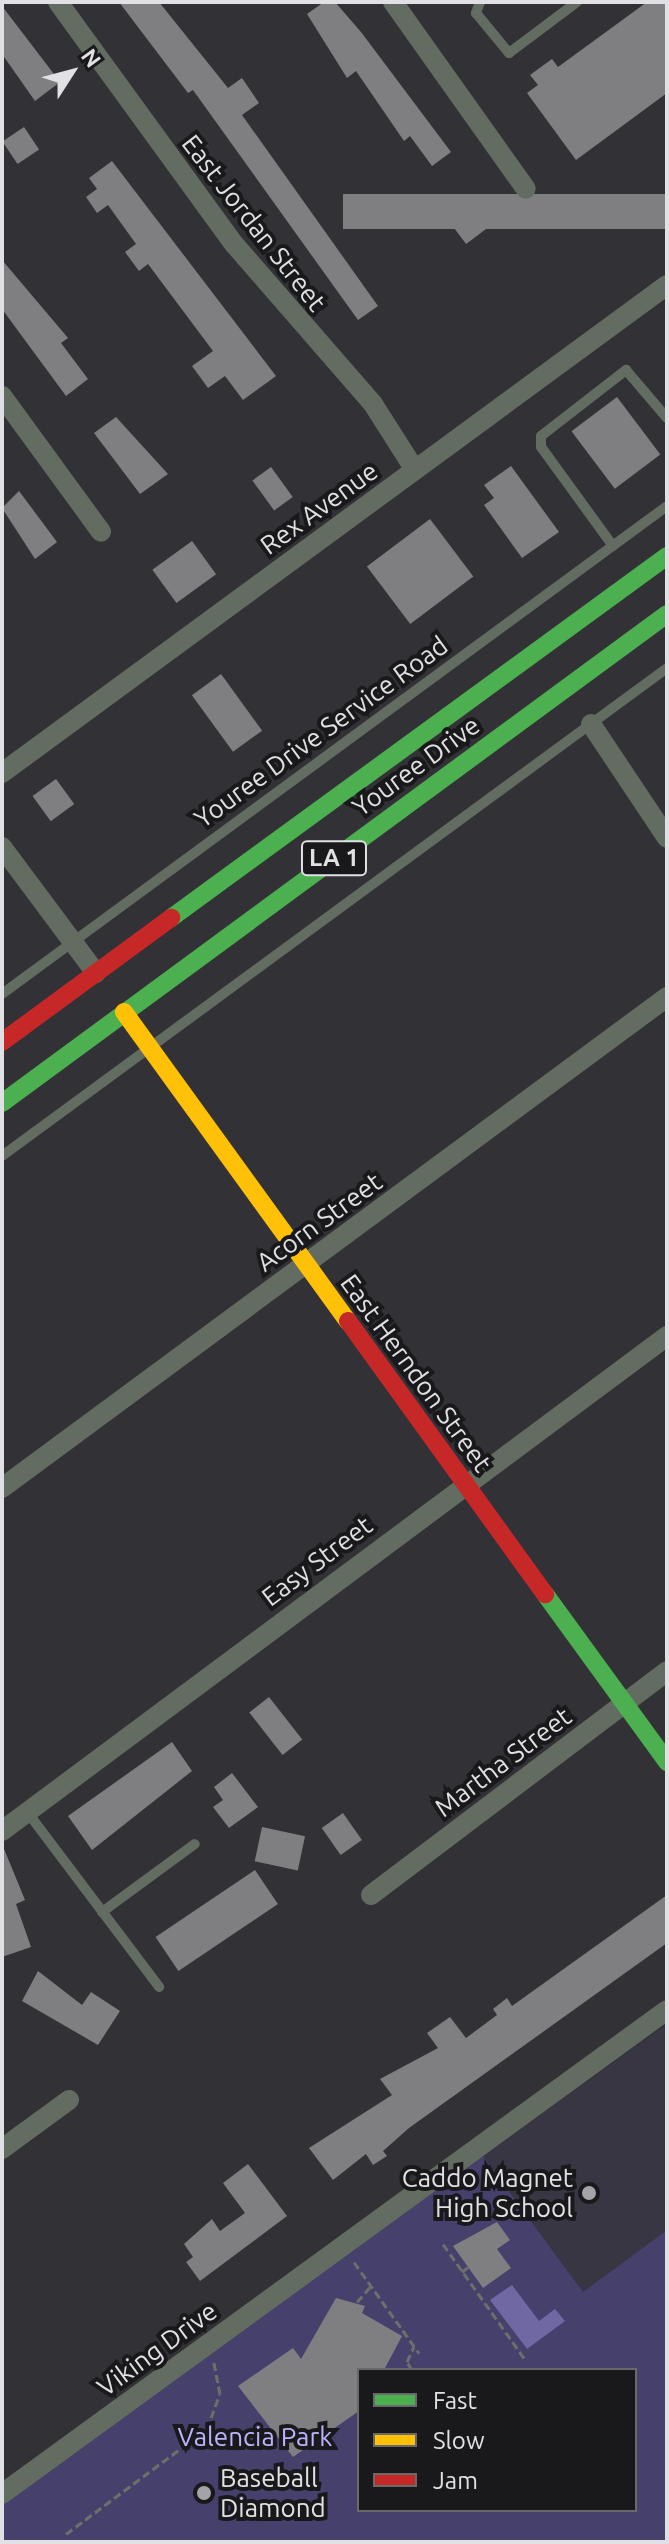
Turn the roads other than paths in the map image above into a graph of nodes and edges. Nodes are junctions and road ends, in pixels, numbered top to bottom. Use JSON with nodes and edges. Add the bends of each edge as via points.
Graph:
{"nodes":[{"id":1,"x":58,"y":2,"type":"edge"},
{"id":2,"x":393,"y":2,"type":"edge"},
{"id":3,"x":480,"y":2,"type":"edge"},
{"id":4,"x":577,"y":2,"type":"edge"},
{"id":5,"x":526,"y":189,"type":"dead end"},
{"id":6,"x":667,"y":285,"type":"edge"},
{"id":7,"x":2,"y":396,"type":"edge"},
{"id":8,"x":667,"y":418,"type":"edge"},
{"id":9,"x":415,"y":470,"type":"junction"},
{"id":10,"x":667,"y":506,"type":"edge"},
{"id":11,"x":101,"y":532,"type":"dead end"},
{"id":12,"x":613,"y":546,"type":"junction"},
{"id":13,"x":667,"y":556,"type":"edge"},
{"id":14,"x":667,"y":614,"type":"edge"},
{"id":15,"x":667,"y":668,"type":"edge"},
{"id":16,"x":591,"y":724,"type":"junction"},
{"id":17,"x":2,"y":773,"type":"edge"},
{"id":18,"x":667,"y":838,"type":"edge"},
{"id":19,"x":2,"y":847,"type":"edge"},
{"id":20,"x":73,"y":942,"type":"junction"},
{"id":21,"x":96,"y":973,"type":"junction"},
{"id":22,"x":2,"y":994,"type":"edge"},
{"id":23,"x":667,"y":997,"type":"edge"},
{"id":24,"x":124,"y":1012,"type":"junction"},
{"id":25,"x":2,"y":1042,"type":"edge"},
{"id":26,"x":149,"y":1047,"type":"junction"},
{"id":27,"x":2,"y":1103,"type":"edge"},
{"id":28,"x":2,"y":1156,"type":"edge"},
{"id":29,"x":305,"y":1264,"type":"junction"},
{"id":30,"x":667,"y":1336,"type":"edge"},
{"id":31,"x":463,"y":1483,"type":"junction"},
{"id":32,"x":2,"y":1488,"type":"edge"},
{"id":33,"x":667,"y":1671,"type":"edge"},
{"id":34,"x":623,"y":1703,"type":"junction"},
{"id":35,"x":667,"y":1762,"type":"edge"},
{"id":36,"x":28,"y":1813,"type":"junction"},
{"id":37,"x":2,"y":1831,"type":"edge"},
{"id":38,"x":195,"y":1844,"type":"dead end"},
{"id":39,"x":371,"y":1895,"type":"dead end"},
{"id":40,"x":102,"y":1912,"type":"junction"},
{"id":41,"x":159,"y":1987,"type":"dead end"},
{"id":42,"x":667,"y":2010,"type":"edge"},
{"id":43,"x":69,"y":2100,"type":"dead end"},
{"id":44,"x":2,"y":2149,"type":"edge"},
{"id":45,"x":2,"y":2494,"type":"edge"}],
"edges":[{"from":1,"to":9,"type":"street","name":"East Jordan Street","via":[[234,244],[373,404]]},
{"from":2,"to":5,"type":"street"},
{"from":3,"to":4,"type":"lane","via":[[476,13],[509,53]]},
{"from":6,"to":9,"type":"street","name":"Rex Avenue"},
{"from":7,"to":11,"type":"street"},
{"from":8,"to":12,"type":"lane","via":[[626,370],[541,436],[541,447]]},
{"from":9,"to":17,"type":"street","name":"Rex Avenue"},
{"from":10,"to":12,"type":"lane","name":"Youree Drive Service Road"},
{"from":12,"to":20,"type":"lane","name":"Youree Drive Service Road"},
{"from":13,"to":21,"type":"main road","name":"Youree Drive","number":"LA 1"},
{"from":14,"to":24,"type":"main road","name":"Youree Drive","number":"LA 1"},
{"from":15,"to":16,"type":"lane"},
{"from":16,"to":18,"type":"street"},
{"from":16,"to":26,"type":"lane"},
{"from":19,"to":20,"type":"street"},
{"from":20,"to":21,"type":"street"},
{"from":20,"to":22,"type":"lane","name":"Youree Drive Service Road"},
{"from":21,"to":24,"type":"main road","name":"East Herndon Street"},
{"from":21,"to":25,"type":"main road","name":"Youree Drive","number":"LA 1"},
{"from":23,"to":29,"type":"street","name":"Acorn Street"},
{"from":24,"to":26,"type":"main road","name":"East Herndon Street"},
{"from":24,"to":27,"type":"main road","name":"Youree Drive","number":"LA 1"},
{"from":26,"to":28,"type":"lane"},
{"from":26,"to":29,"type":"main road","name":"East Herndon Street"},
{"from":29,"to":31,"type":"main road","name":"East Herndon Street"},
{"from":29,"to":32,"type":"street","name":"Acorn Street"},
{"from":30,"to":31,"type":"street","name":"Easy Street"},
{"from":31,"to":34,"type":"main road","name":"East Herndon Street"},
{"from":31,"to":36,"type":"street","name":"Easy Street"},
{"from":33,"to":34,"type":"street","name":"Martha Street"},
{"from":34,"to":35,"type":"main road","name":"East Herndon Street"},
{"from":34,"to":39,"type":"street","name":"Martha Street"},
{"from":36,"to":37,"type":"street","name":"Easy Street"},
{"from":36,"to":40,"type":"lane"},
{"from":38,"to":40,"type":"lane"},
{"from":40,"to":41,"type":"lane"},
{"from":42,"to":45,"type":"street","name":"Viking Drive"},
{"from":43,"to":44,"type":"street"}]}
